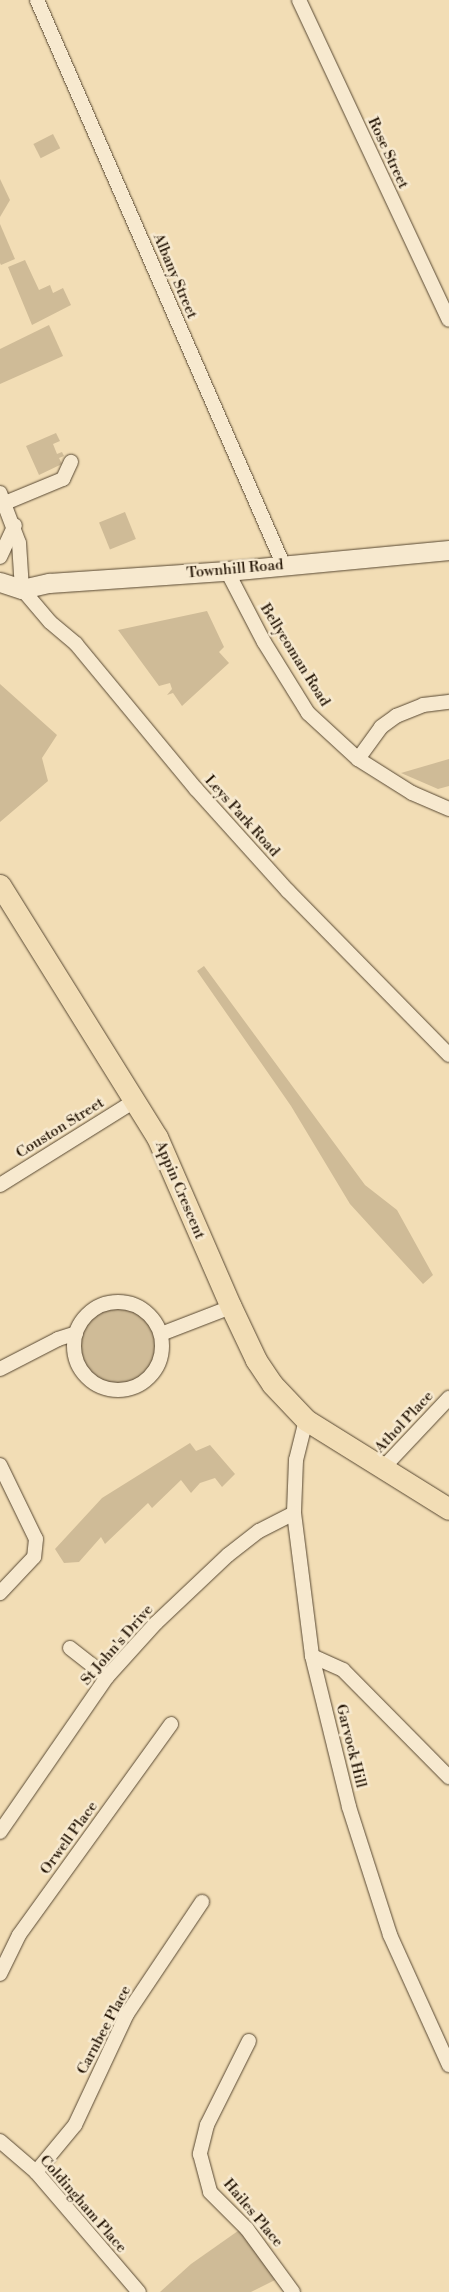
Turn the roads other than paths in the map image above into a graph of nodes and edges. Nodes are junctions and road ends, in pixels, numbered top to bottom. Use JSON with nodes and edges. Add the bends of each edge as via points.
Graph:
{"nodes":[{"id":1,"x":37,"y":0,"type":"edge"},
{"id":2,"x":299,"y":0,"type":"edge"},
{"id":3,"x":449,"y":320,"type":"edge"},
{"id":4,"x":71,"y":462,"type":"dead end"},
{"id":5,"x":2,"y":498,"type":"edge"},
{"id":6,"x":14,"y":525,"type":"junction"},
{"id":7,"x":449,"y":550,"type":"edge"},
{"id":8,"x":0,"y":558,"type":"edge"},
{"id":9,"x":283,"y":564,"type":"junction"},
{"id":10,"x":227,"y":571,"type":"junction"},
{"id":11,"x":0,"y":582,"type":"edge"},
{"id":12,"x":22,"y":589,"type":"junction"},
{"id":13,"x":449,"y":702,"type":"edge"},
{"id":14,"x":358,"y":759,"type":"junction"},
{"id":15,"x":449,"y":809,"type":"edge"},
{"id":16,"x":2,"y":890,"type":"edge"},
{"id":17,"x":449,"y":1055,"type":"edge"},
{"id":18,"x":136,"y":1100,"type":"junction"},
{"id":19,"x":0,"y":1185,"type":"edge"},
{"id":20,"x":231,"y":1307,"type":"junction"},
{"id":21,"x":76,"y":1333,"type":"junction"},
{"id":22,"x":161,"y":1334,"type":"junction"},
{"id":23,"x":0,"y":1369,"type":"edge"},
{"id":24,"x":449,"y":1398,"type":"edge"},
{"id":25,"x":306,"y":1420,"type":"junction"},
{"id":26,"x":0,"y":1465,"type":"edge"},
{"id":27,"x":382,"y":1469,"type":"junction"},
{"id":28,"x":449,"y":1509,"type":"edge"},
{"id":29,"x":294,"y":1513,"type":"junction"},
{"id":30,"x":0,"y":1593,"type":"edge"},
{"id":31,"x":70,"y":1648,"type":"dead end"},
{"id":32,"x":312,"y":1656,"type":"junction"},
{"id":33,"x":107,"y":1677,"type":"junction"},
{"id":34,"x":171,"y":1724,"type":"dead end"},
{"id":35,"x":449,"y":1777,"type":"edge"},
{"id":36,"x":0,"y":1832,"type":"edge"},
{"id":37,"x":202,"y":1902,"type":"dead end"},
{"id":38,"x":0,"y":1974,"type":"edge"},
{"id":39,"x":249,"y":2041,"type":"dead end"},
{"id":40,"x":449,"y":2065,"type":"edge"},
{"id":41,"x":0,"y":2141,"type":"edge"},
{"id":42,"x":36,"y":2172,"type":"junction"},
{"id":43,"x":139,"y":2292,"type":"edge"},
{"id":44,"x":293,"y":2292,"type":"edge"}],
"edges":[{"from":1,"to":9,"type":"street","name":"Albany Street"},
{"from":2,"to":3,"type":"street","name":"Rose Street"},
{"from":4,"to":5,"type":"street","via":[[63,479]]},
{"from":5,"to":6,"type":"street"},
{"from":6,"to":8,"type":"street"},
{"from":6,"to":12,"type":"street","via":[[23,565]]},
{"from":7,"to":9,"type":"street","name":"Townhill Road"},
{"from":9,"to":10,"type":"street","name":"Townhill Road"},
{"from":10,"to":12,"type":"street","name":"Townhill Road","via":[[48,583]]},
{"from":10,"to":14,"type":"street","name":"Bellyeoman Road","via":[[264,642],[308,713]]},
{"from":11,"to":12,"type":"street"},
{"from":12,"to":17,"type":"street","name":"Leys Park Road","via":[[39,610],[76,644],[200,794],[288,891]]},
{"from":13,"to":14,"type":"street","via":[[423,705],[396,716],[381,727]]},
{"from":14,"to":15,"type":"street","name":"Bellyeoman Road","via":[[412,793]]},
{"from":16,"to":18,"type":"main road","name":"Appin Crescent"},
{"from":18,"to":19,"type":"street","name":"Couston Street"},
{"from":18,"to":20,"type":"main road","name":"Appin Crescent","via":[[157,1137]]},
{"from":20,"to":22,"type":"street"},
{"from":20,"to":25,"type":"main road","name":"Appin Crescent","via":[[256,1360],[288,1403]]},
{"from":21,"to":22,"type":"street","via":[[92,1311],[119,1302],[145,1311]]},
{"from":21,"to":22,"type":"street","via":[[77,1363],[85,1376],[97,1385],[118,1390],[140,1386],[152,1376],[160,1363],[163,1349]]},
{"from":21,"to":23,"type":"street"},
{"from":24,"to":27,"type":"street","name":"Athol Place"},
{"from":25,"to":27,"type":"main road","name":"Appin Crescent"},
{"from":25,"to":29,"type":"street","name":"Garvock Hill","via":[[296,1460]]},
{"from":26,"to":30,"type":"street","via":[[36,1539],[34,1557]]},
{"from":27,"to":28,"type":"main road","name":"Appin Crescent"},
{"from":29,"to":32,"type":"street","name":"Garvock Hill"},
{"from":29,"to":33,"type":"street","name":"St John's Drive","via":[[259,1531],[228,1555],[169,1609]]},
{"from":31,"to":33,"type":"street"},
{"from":32,"to":35,"type":"street","via":[[343,1670]]},
{"from":32,"to":40,"type":"street","name":"Garvock Hill","via":[[349,1807],[390,1935]]},
{"from":33,"to":36,"type":"street","name":"St John's Drive"},
{"from":34,"to":38,"type":"street","name":"Orwell Place","via":[[19,1935]]},
{"from":37,"to":42,"type":"street","name":"Carnbee Place","via":[[127,2014],[75,2125]]},
{"from":39,"to":44,"type":"street","name":"Hailes Place","via":[[207,2125],[200,2154],[210,2192],[247,2229]]},
{"from":41,"to":42,"type":"street","name":"Coldingham Place"},
{"from":42,"to":43,"type":"street","name":"Coldingham Place"}]}
